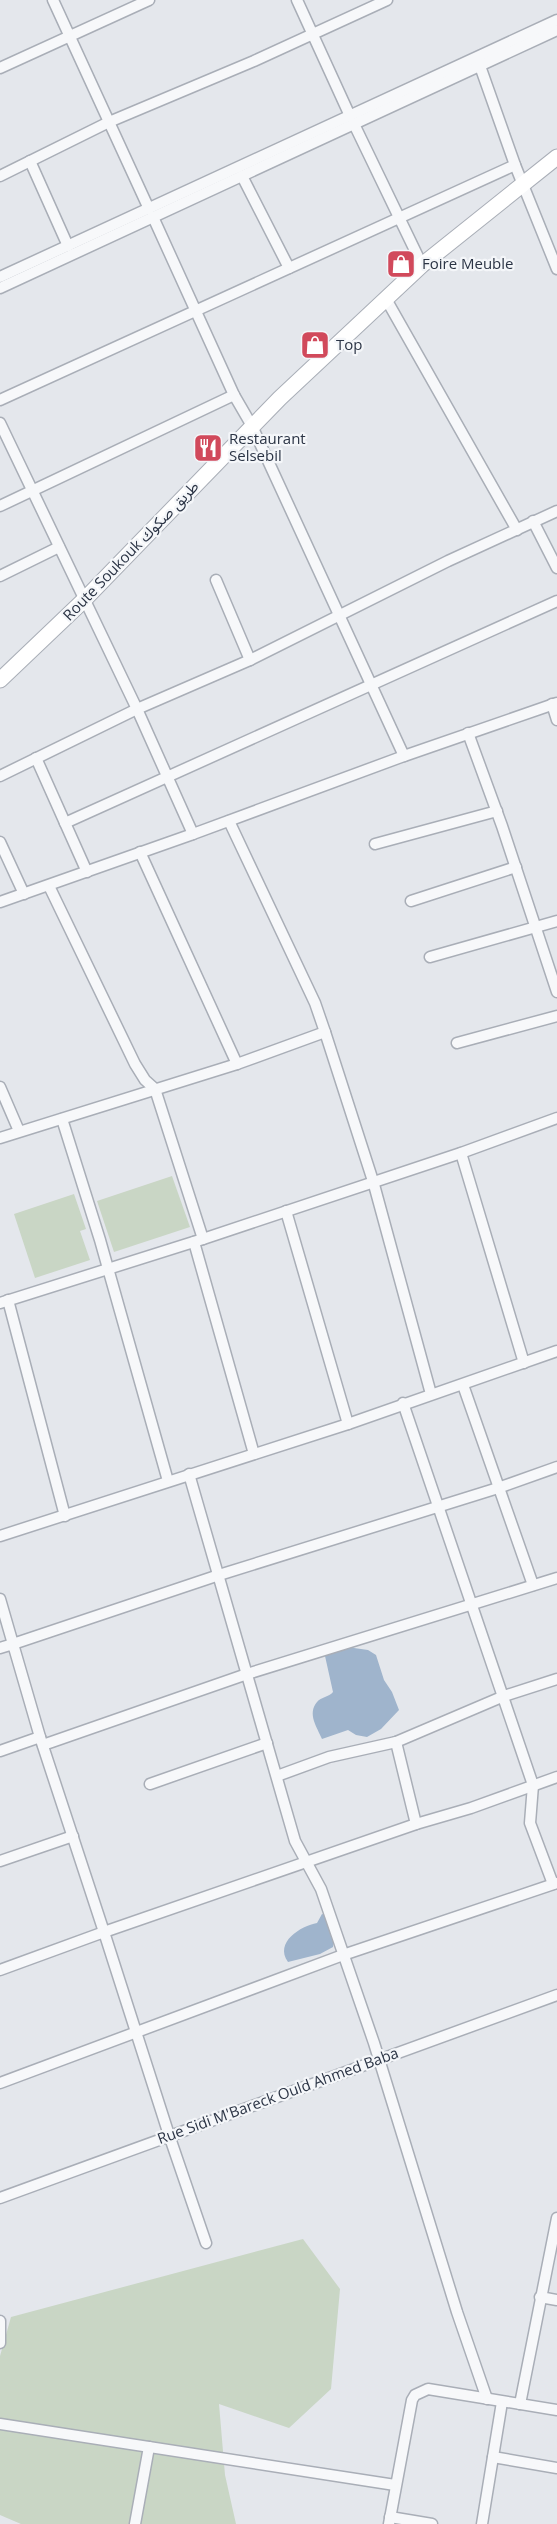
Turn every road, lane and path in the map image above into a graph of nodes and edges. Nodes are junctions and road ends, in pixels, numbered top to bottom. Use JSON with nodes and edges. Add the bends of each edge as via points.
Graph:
{"nodes":[{"id":1,"x":52,"y":0,"type":"edge"},
{"id":2,"x":150,"y":0,"type":"edge"},
{"id":3,"x":297,"y":0,"type":"edge"},
{"id":4,"x":387,"y":0,"type":"edge"},
{"id":5,"x":557,"y":20,"type":"edge"},
{"id":6,"x":557,"y":30,"type":"edge"},
{"id":7,"x":312,"y":33,"type":"junction"},
{"id":8,"x":69,"y":37,"type":"junction"},
{"id":9,"x":480,"y":66,"type":"junction"},
{"id":10,"x":0,"y":68,"type":"edge"},
{"id":11,"x":352,"y":120,"type":"junction"},
{"id":12,"x":109,"y":122,"type":"junction"},
{"id":13,"x":557,"y":157,"type":"edge"},
{"id":14,"x":30,"y":161,"type":"junction"},
{"id":15,"x":515,"y":165,"type":"junction"},
{"id":16,"x":0,"y":176,"type":"edge"},
{"id":17,"x":242,"y":176,"type":"junction"},
{"id":18,"x":523,"y":183,"type":"junction"},
{"id":19,"x":151,"y":213,"type":"junction"},
{"id":20,"x":400,"y":218,"type":"junction"},
{"id":21,"x":68,"y":246,"type":"junction"},
{"id":22,"x":422,"y":265,"type":"junction"},
{"id":23,"x":289,"y":268,"type":"junction"},
{"id":24,"x":557,"y":268,"type":"edge"},
{"id":25,"x":0,"y":278,"type":"edge"},
{"id":26,"x":0,"y":288,"type":"edge"},
{"id":27,"x":386,"y":299,"type":"junction"},
{"id":28,"x":195,"y":311,"type":"junction"},
{"id":29,"x":234,"y":395,"type":"junction"},
{"id":30,"x":0,"y":400,"type":"edge"},
{"id":31,"x":0,"y":423,"type":"edge"},
{"id":32,"x":252,"y":426,"type":"junction"},
{"id":33,"x":32,"y":491,"type":"junction"},
{"id":34,"x":0,"y":506,"type":"edge"},
{"id":35,"x":557,"y":511,"type":"edge"},
{"id":36,"x":533,"y":521,"type":"junction"},
{"id":37,"x":517,"y":530,"type":"junction"},
{"id":38,"x":59,"y":548,"type":"junction"},
{"id":39,"x":557,"y":568,"type":"edge"},
{"id":40,"x":0,"y":576,"type":"edge"},
{"id":41,"x":216,"y":580,"type":"dead end"},
{"id":42,"x":84,"y":600,"type":"junction"},
{"id":43,"x":557,"y":600,"type":"edge"},
{"id":44,"x":340,"y":616,"type":"junction"},
{"id":45,"x":250,"y":660,"type":"junction"},
{"id":46,"x":0,"y":681,"type":"edge"},
{"id":47,"x":373,"y":685,"type":"junction"},
{"id":48,"x":555,"y":704,"type":"edge"},
{"id":49,"x":137,"y":709,"type":"junction"},
{"id":50,"x":557,"y":720,"type":"edge"},
{"id":51,"x":468,"y":733,"type":"junction"},
{"id":52,"x":404,"y":756,"type":"junction"},
{"id":53,"x":36,"y":758,"type":"junction"},
{"id":54,"x":0,"y":776,"type":"edge"},
{"id":55,"x":168,"y":776,"type":"junction"},
{"id":56,"x":497,"y":811,"type":"junction"},
{"id":57,"x":229,"y":821,"type":"junction"},
{"id":58,"x":65,"y":823,"type":"junction"},
{"id":59,"x":193,"y":834,"type":"junction"},
{"id":60,"x":0,"y":842,"type":"edge"},
{"id":61,"x":375,"y":844,"type":"dead end"},
{"id":62,"x":140,"y":852,"type":"junction"},
{"id":63,"x":516,"y":867,"type":"junction"},
{"id":64,"x":87,"y":872,"type":"junction"},
{"id":65,"x":49,"y":886,"type":"junction"},
{"id":66,"x":24,"y":894,"type":"junction"},
{"id":67,"x":411,"y":901,"type":"dead end"},
{"id":68,"x":0,"y":902,"type":"edge"},
{"id":69,"x":557,"y":921,"type":"edge"},
{"id":70,"x":536,"y":927,"type":"junction"},
{"id":71,"x":430,"y":957,"type":"dead end"},
{"id":72,"x":557,"y":992,"type":"edge"},
{"id":73,"x":557,"y":1016,"type":"edge"},
{"id":74,"x":326,"y":1032,"type":"junction"},
{"id":75,"x":457,"y":1043,"type":"dead end"},
{"id":76,"x":237,"y":1064,"type":"junction"},
{"id":77,"x":0,"y":1087,"type":"edge"},
{"id":78,"x":155,"y":1089,"type":"junction"},
{"id":79,"x":62,"y":1119,"type":"junction"},
{"id":80,"x":556,"y":1122,"type":"edge"},
{"id":81,"x":19,"y":1131,"type":"junction"},
{"id":82,"x":0,"y":1138,"type":"edge"},
{"id":83,"x":460,"y":1153,"type":"junction"},
{"id":84,"x":373,"y":1181,"type":"junction"},
{"id":85,"x":286,"y":1211,"type":"junction"},
{"id":86,"x":199,"y":1240,"type":"junction"},
{"id":87,"x":107,"y":1269,"type":"junction"},
{"id":88,"x":4,"y":1301,"type":"edge"},
{"id":89,"x":557,"y":1352,"type":"edge"},
{"id":90,"x":524,"y":1363,"type":"junction"},
{"id":91,"x":463,"y":1385,"type":"junction"},
{"id":92,"x":431,"y":1394,"type":"junction"},
{"id":93,"x":403,"y":1404,"type":"junction"},
{"id":94,"x":348,"y":1424,"type":"junction"},
{"id":95,"x":254,"y":1454,"type":"junction"},
{"id":96,"x":557,"y":1467,"type":"edge"},
{"id":97,"x":189,"y":1473,"type":"junction"},
{"id":98,"x":168,"y":1481,"type":"junction"},
{"id":99,"x":498,"y":1488,"type":"junction"},
{"id":100,"x":437,"y":1506,"type":"junction"},
{"id":101,"x":65,"y":1516,"type":"junction"},
{"id":102,"x":0,"y":1536,"type":"edge"},
{"id":103,"x":219,"y":1575,"type":"junction"},
{"id":104,"x":557,"y":1578,"type":"edge"},
{"id":105,"x":533,"y":1585,"type":"junction"},
{"id":106,"x":0,"y":1599,"type":"edge"},
{"id":107,"x":472,"y":1604,"type":"junction"},
{"id":108,"x":13,"y":1644,"type":"junction"},
{"id":109,"x":0,"y":1648,"type":"edge"},
{"id":110,"x":247,"y":1674,"type":"junction"},
{"id":111,"x":557,"y":1679,"type":"edge"},
{"id":112,"x":504,"y":1696,"type":"junction"},
{"id":113,"x":41,"y":1741,"type":"junction"},
{"id":114,"x":396,"y":1742,"type":"junction"},
{"id":115,"x":267,"y":1743,"type":"junction"},
{"id":116,"x":0,"y":1751,"type":"edge"},
{"id":117,"x":277,"y":1776,"type":"junction"},
{"id":118,"x":557,"y":1777,"type":"edge"},
{"id":119,"x":150,"y":1784,"type":"dead end"},
{"id":120,"x":533,"y":1785,"type":"junction"},
{"id":121,"x":416,"y":1824,"type":"junction"},
{"id":122,"x":73,"y":1836,"type":"junction"},
{"id":123,"x":0,"y":1861,"type":"edge"},
{"id":124,"x":309,"y":1863,"type":"junction"},
{"id":125,"x":555,"y":1883,"type":"edge"},
{"id":126,"x":104,"y":1932,"type":"junction"},
{"id":127,"x":343,"y":1955,"type":"junction"},
{"id":128,"x":0,"y":1970,"type":"edge"},
{"id":129,"x":557,"y":1995,"type":"edge"},
{"id":130,"x":136,"y":2033,"type":"junction"},
{"id":131,"x":378,"y":2061,"type":"junction"},
{"id":132,"x":0,"y":2083,"type":"edge"},
{"id":133,"x":169,"y":2135,"type":"junction"},
{"id":134,"x":0,"y":2198,"type":"edge"},
{"id":135,"x":557,"y":2218,"type":"edge"},
{"id":136,"x":206,"y":2242,"type":"dead end"},
{"id":137,"x":540,"y":2297,"type":"junction"},
{"id":138,"x":557,"y":2300,"type":"edge"},
{"id":139,"x":0,"y":2321,"type":"edge"},
{"id":140,"x":0,"y":2343,"type":"edge"},
{"id":141,"x":487,"y":2399,"type":"junction"},
{"id":142,"x":502,"y":2402,"type":"junction"},
{"id":143,"x":520,"y":2404,"type":"junction"},
{"id":144,"x":557,"y":2410,"type":"edge"},
{"id":145,"x":0,"y":2424,"type":"edge"},
{"id":146,"x":149,"y":2447,"type":"junction"},
{"id":147,"x":493,"y":2457,"type":"junction"},
{"id":148,"x":557,"y":2468,"type":"edge"},
{"id":149,"x":395,"y":2485,"type":"junction"},
{"id":150,"x":389,"y":2521,"type":"edge"},
{"id":151,"x":135,"y":2524,"type":"edge"},
{"id":152,"x":432,"y":2524,"type":"edge"},
{"id":153,"x":482,"y":2524,"type":"edge"}],
"edges":[{"from":1,"to":8,"type":"street"},
{"from":2,"to":8,"type":"street"},
{"from":3,"to":7,"type":"street"},
{"from":4,"to":7,"type":"street"},
{"from":5,"to":11,"type":"street"},
{"from":6,"to":9,"type":"street"},
{"from":7,"to":11,"type":"street"},
{"from":7,"to":12,"type":"street"},
{"from":8,"to":10,"type":"street"},
{"from":8,"to":12,"type":"street"},
{"from":9,"to":11,"type":"street"},
{"from":9,"to":15,"type":"street"},
{"from":11,"to":17,"type":"street"},
{"from":11,"to":19,"type":"street"},
{"from":11,"to":20,"type":"street"},
{"from":12,"to":14,"type":"street"},
{"from":12,"to":19,"type":"street"},
{"from":13,"to":18,"type":"street","name":"Route Soukouk طريق صكوك"},
{"from":14,"to":16,"type":"street"},
{"from":14,"to":21,"type":"street"},
{"from":15,"to":18,"type":"street"},
{"from":15,"to":20,"type":"street"},
{"from":17,"to":19,"type":"street"},
{"from":17,"to":23,"type":"street"},
{"from":18,"to":22,"type":"street","name":"Route Soukouk طريق صكوك"},
{"from":18,"to":24,"type":"street"},
{"from":19,"to":21,"type":"street"},
{"from":19,"to":26,"type":"street"},
{"from":19,"to":28,"type":"street"},
{"from":20,"to":22,"type":"street"},
{"from":20,"to":23,"type":"street"},
{"from":21,"to":25,"type":"street"},
{"from":22,"to":27,"type":"street","name":"Route Soukouk طريق صكوك"},
{"from":23,"to":28,"type":"street"},
{"from":27,"to":32,"type":"street","name":"Route Soukouk طريق صكوك"},
{"from":27,"to":37,"type":"street"},
{"from":28,"to":29,"type":"street"},
{"from":28,"to":30,"type":"street"},
{"from":29,"to":32,"type":"street"},
{"from":29,"to":33,"type":"street"},
{"from":31,"to":33,"type":"street"},
{"from":32,"to":42,"type":"street","name":"Route Soukouk طريق صكوك"},
{"from":32,"to":44,"type":"street"},
{"from":33,"to":34,"type":"street"},
{"from":33,"to":38,"type":"street"},
{"from":35,"to":36,"type":"street"},
{"from":36,"to":37,"type":"street"},
{"from":36,"to":39,"type":"street"},
{"from":37,"to":44,"type":"street"},
{"from":38,"to":40,"type":"street"},
{"from":38,"to":42,"type":"street"},
{"from":41,"to":45,"type":"street"},
{"from":42,"to":46,"type":"street","name":"Route Soukouk طريق صكوك"},
{"from":42,"to":49,"type":"street"},
{"from":43,"to":47,"type":"street"},
{"from":44,"to":45,"type":"street"},
{"from":44,"to":47,"type":"street"},
{"from":45,"to":49,"type":"street"},
{"from":47,"to":52,"type":"street"},
{"from":47,"to":55,"type":"street"},
{"from":48,"to":50,"type":"street"},
{"from":48,"to":51,"type":"street"},
{"from":49,"to":53,"type":"street"},
{"from":49,"to":55,"type":"street"},
{"from":51,"to":52,"type":"street"},
{"from":51,"to":56,"type":"street"},
{"from":52,"to":57,"type":"street"},
{"from":53,"to":54,"type":"street"},
{"from":53,"to":58,"type":"street"},
{"from":55,"to":58,"type":"street"},
{"from":55,"to":59,"type":"street"},
{"from":56,"to":61,"type":"street"},
{"from":56,"to":63,"type":"street"},
{"from":57,"to":59,"type":"street"},
{"from":57,"to":74,"type":"street"},
{"from":58,"to":64,"type":"street"},
{"from":59,"to":62,"type":"street"},
{"from":60,"to":66,"type":"street"},
{"from":62,"to":64,"type":"street"},
{"from":62,"to":76,"type":"street"},
{"from":63,"to":67,"type":"street"},
{"from":63,"to":70,"type":"street"},
{"from":64,"to":65,"type":"street"},
{"from":65,"to":66,"type":"street"},
{"from":65,"to":78,"type":"street","via":[[135,1064]]},
{"from":66,"to":68,"type":"street"},
{"from":69,"to":70,"type":"street"},
{"from":70,"to":71,"type":"street"},
{"from":70,"to":72,"type":"street"},
{"from":73,"to":75,"type":"street"},
{"from":74,"to":76,"type":"street"},
{"from":74,"to":84,"type":"street"},
{"from":76,"to":78,"type":"street"},
{"from":77,"to":81,"type":"street"},
{"from":78,"to":79,"type":"street"},
{"from":78,"to":86,"type":"street"},
{"from":79,"to":81,"type":"street"},
{"from":79,"to":87,"type":"street"},
{"from":80,"to":83,"type":"street"},
{"from":81,"to":82,"type":"street"},
{"from":83,"to":84,"type":"street"},
{"from":83,"to":90,"type":"street"},
{"from":84,"to":85,"type":"street"},
{"from":84,"to":92,"type":"street"},
{"from":85,"to":86,"type":"street"},
{"from":85,"to":94,"type":"street"},
{"from":86,"to":87,"type":"street"},
{"from":86,"to":95,"type":"street"},
{"from":87,"to":88,"type":"street"},
{"from":87,"to":98,"type":"street"},
{"from":88,"to":101,"type":"street"},
{"from":89,"to":90,"type":"street"},
{"from":90,"to":91,"type":"street"},
{"from":91,"to":92,"type":"street"},
{"from":91,"to":99,"type":"street"},
{"from":92,"to":93,"type":"street"},
{"from":93,"to":94,"type":"street"},
{"from":93,"to":100,"type":"street"},
{"from":94,"to":95,"type":"street"},
{"from":95,"to":97,"type":"street"},
{"from":96,"to":99,"type":"street"},
{"from":97,"to":98,"type":"street"},
{"from":97,"to":103,"type":"street"},
{"from":98,"to":101,"type":"street"},
{"from":99,"to":100,"type":"street"},
{"from":99,"to":105,"type":"street"},
{"from":100,"to":103,"type":"street"},
{"from":100,"to":107,"type":"street"},
{"from":101,"to":102,"type":"street"},
{"from":103,"to":108,"type":"street"},
{"from":103,"to":110,"type":"street"},
{"from":104,"to":105,"type":"street"},
{"from":105,"to":107,"type":"street"},
{"from":106,"to":108,"type":"street"},
{"from":107,"to":110,"type":"street"},
{"from":107,"to":112,"type":"street"},
{"from":108,"to":109,"type":"street"},
{"from":108,"to":113,"type":"street"},
{"from":110,"to":113,"type":"street"},
{"from":110,"to":115,"type":"street"},
{"from":111,"to":112,"type":"street"},
{"from":112,"to":114,"type":"street"},
{"from":112,"to":120,"type":"street"},
{"from":113,"to":116,"type":"street"},
{"from":113,"to":122,"type":"street"},
{"from":114,"to":117,"type":"street","via":[[329,1757]]},
{"from":114,"to":121,"type":"street"},
{"from":115,"to":117,"type":"street"},
{"from":115,"to":119,"type":"street"},
{"from":117,"to":124,"type":"street","via":[[295,1841]]},
{"from":118,"to":120,"type":"street"},
{"from":120,"to":121,"type":"street"},
{"from":120,"to":125,"type":"street","via":[[530,1823]]},
{"from":121,"to":124,"type":"street"},
{"from":122,"to":123,"type":"street"},
{"from":122,"to":126,"type":"street"},
{"from":124,"to":126,"type":"street"},
{"from":124,"to":127,"type":"street"},
{"from":125,"to":127,"type":"street"},
{"from":126,"to":128,"type":"street"},
{"from":126,"to":130,"type":"street"},
{"from":127,"to":130,"type":"street"},
{"from":127,"to":131,"type":"street"},
{"from":129,"to":131,"type":"street","name":"Rue Sidi M'Bareck Ould Ahmed Baba"},
{"from":130,"to":132,"type":"street"},
{"from":130,"to":133,"type":"street"},
{"from":131,"to":133,"type":"street","name":"Rue Sidi M'Bareck Ould Ahmed Baba"},
{"from":131,"to":141,"type":"street"},
{"from":133,"to":134,"type":"street","name":"Rue Sidi M'Bareck Ould Ahmed Baba"},
{"from":133,"to":136,"type":"street"},
{"from":135,"to":137,"type":"street"},
{"from":137,"to":138,"type":"street"},
{"from":137,"to":143,"type":"street"},
{"from":139,"to":140,"type":"street"},
{"from":141,"to":142,"type":"street"},
{"from":141,"to":149,"type":"street","via":[[428,2389],[415,2395]]},
{"from":142,"to":143,"type":"street"},
{"from":142,"to":147,"type":"street"},
{"from":143,"to":144,"type":"street"},
{"from":145,"to":146,"type":"street"},
{"from":146,"to":149,"type":"street"},
{"from":146,"to":151,"type":"street"},
{"from":147,"to":148,"type":"street"},
{"from":147,"to":153,"type":"street"},
{"from":149,"to":150,"type":"street"},
{"from":150,"to":152,"type":"street"}]}
